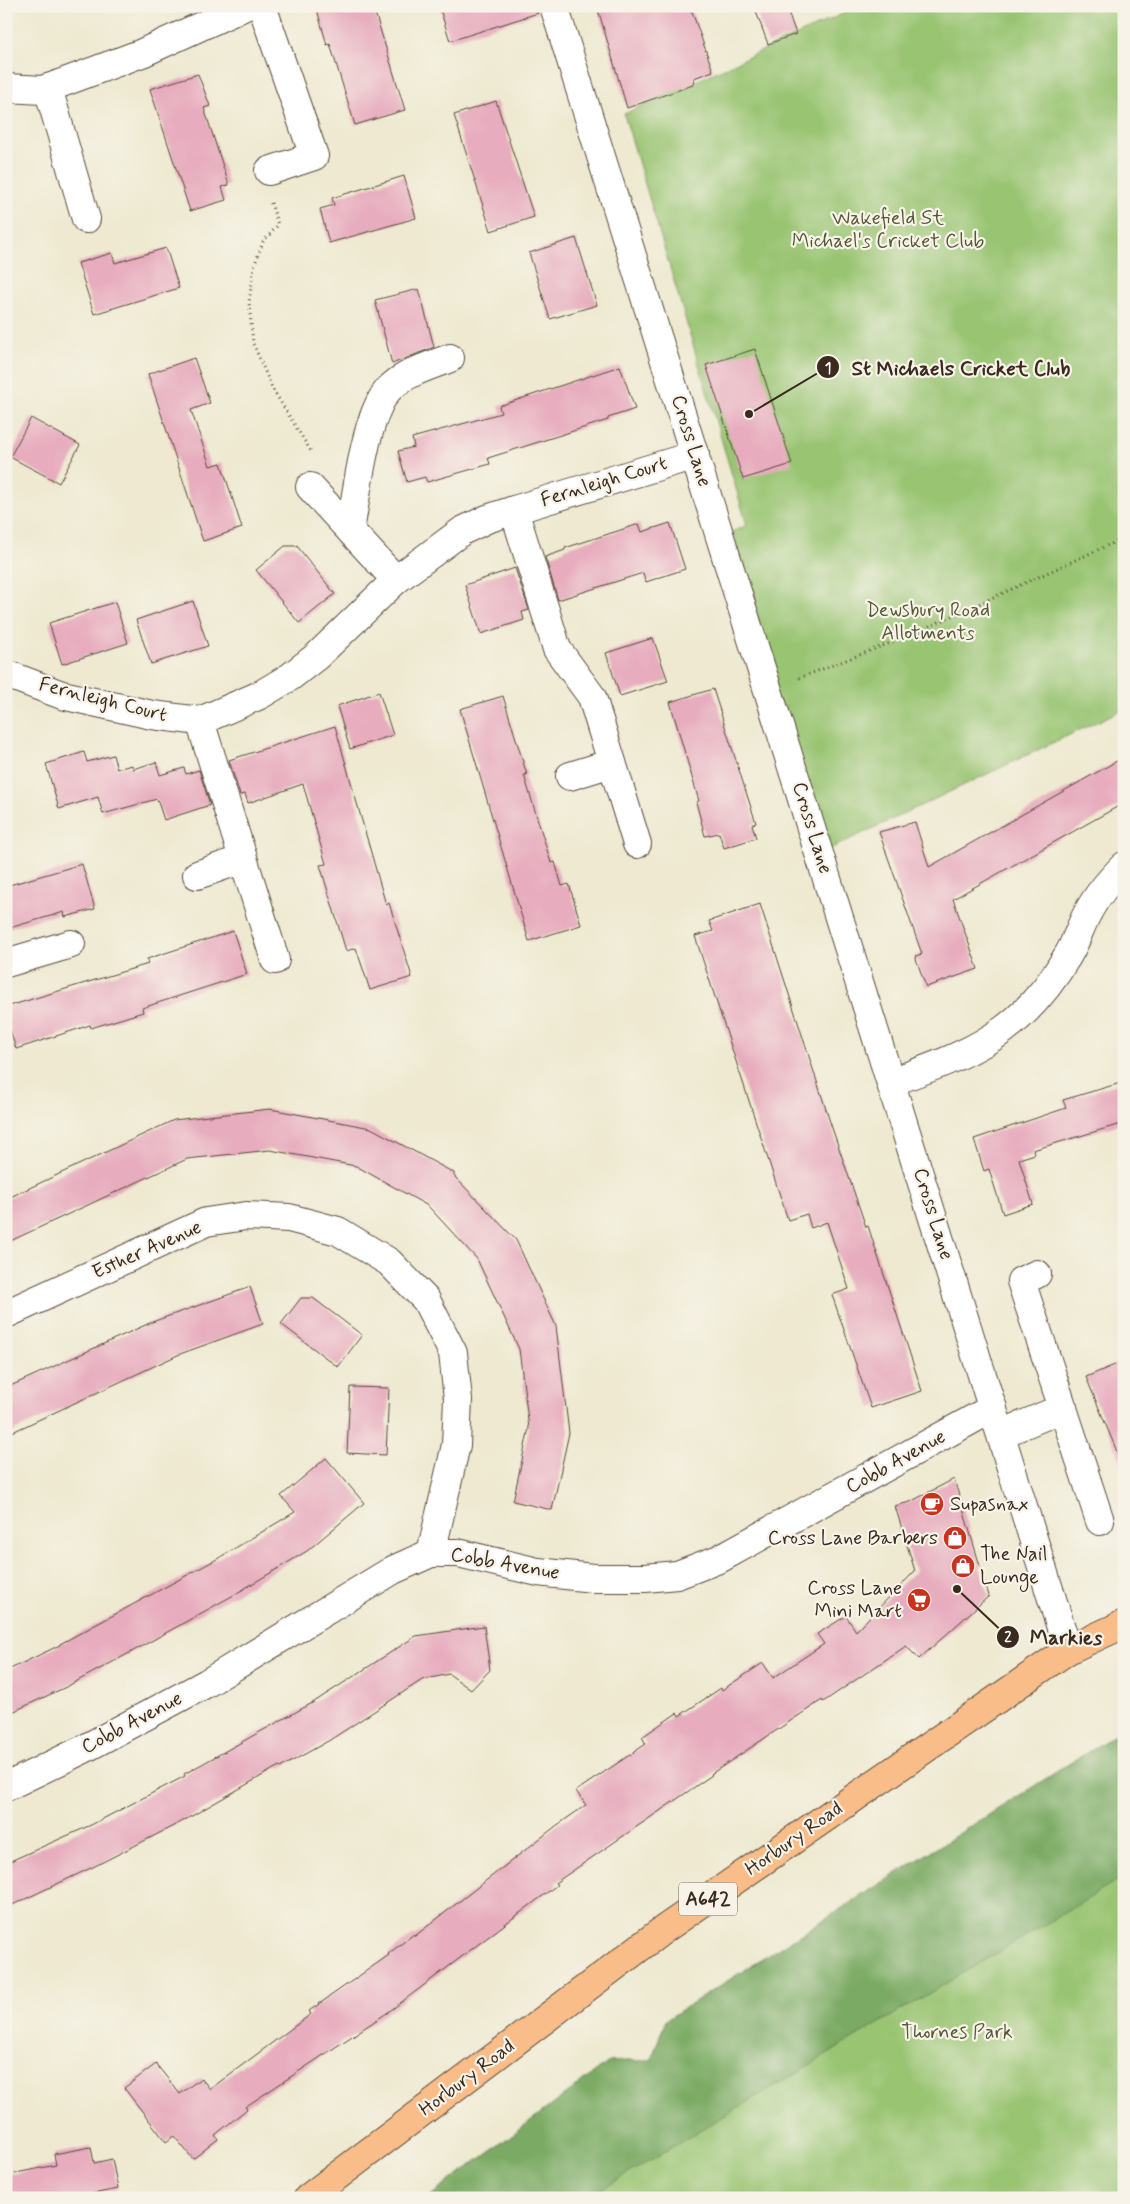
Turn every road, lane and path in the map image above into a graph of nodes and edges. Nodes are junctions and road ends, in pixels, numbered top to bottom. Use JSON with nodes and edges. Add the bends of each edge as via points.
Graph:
{"nodes":[{"id":1,"x":244,"y":6,"type":"edge"},
{"id":2,"x":262,"y":6,"type":"edge"},
{"id":3,"x":554,"y":6,"type":"edge"},
{"id":4,"x":6,"y":88,"type":"edge"},
{"id":5,"x":48,"y":88,"type":"junction"},
{"id":6,"x":269,"y":171,"type":"joint"},
{"id":7,"x":86,"y":219,"type":"dead end"},
{"id":8,"x":450,"y":358,"type":"dead end"},
{"id":9,"x":695,"y":455,"type":"junction"},
{"id":10,"x":310,"y":488,"type":"joint"},
{"id":11,"x":514,"y":510,"type":"junction"},
{"id":12,"x":350,"y":530,"type":"junction"},
{"id":13,"x":1124,"y":538,"type":"edge"},
{"id":14,"x":396,"y":580,"type":"junction"},
{"id":15,"x":6,"y":674,"type":"edge"},
{"id":16,"x":770,"y":689,"type":"junction"},
{"id":17,"x":200,"y":721,"type":"junction"},
{"id":18,"x":612,"y":763,"type":"junction"},
{"id":19,"x":570,"y":776,"type":"dead end"},
{"id":20,"x":637,"y":844,"type":"dead end"},
{"id":21,"x":243,"y":859,"type":"junction"},
{"id":22,"x":1124,"y":866,"type":"edge"},
{"id":23,"x":197,"y":875,"type":"dead end"},
{"id":24,"x":71,"y":944,"type":"dead end"},
{"id":25,"x":275,"y":960,"type":"dead end"},
{"id":26,"x":6,"y":963,"type":"edge"},
{"id":27,"x":891,"y":1082,"type":"junction"},
{"id":28,"x":1037,"y":1274,"type":"dead end"},
{"id":29,"x":6,"y":1314,"type":"edge"},
{"id":30,"x":993,"y":1408,"type":"junction"},
{"id":31,"x":1063,"y":1408,"type":"junction"},
{"id":32,"x":1001,"y":1434,"type":"junction"},
{"id":33,"x":1100,"y":1521,"type":"dead end"},
{"id":34,"x":431,"y":1553,"type":"junction"},
{"id":35,"x":1124,"y":1624,"type":"edge"},
{"id":36,"x":1068,"y":1650,"type":"junction"},
{"id":37,"x":6,"y":1787,"type":"edge"},
{"id":38,"x":308,"y":2198,"type":"edge"}],
"edges":[{"from":1,"to":5,"type":"street","via":[[142,53]]},
{"from":2,"to":6,"type":"street","via":[[314,156]]},
{"from":3,"to":9,"type":"street","name":"Cross Lane"},
{"from":4,"to":5,"type":"street"},
{"from":5,"to":7,"type":"street"},
{"from":6,"to":10,"type":"path","via":[[268,193],[278,225],[263,242],[254,266],[249,302],[253,343],[272,388],[318,462]]},
{"from":8,"to":12,"type":"street","via":[[408,374],[381,398],[370,428]]},
{"from":9,"to":11,"type":"street","name":"Fernleigh Court"},
{"from":9,"to":16,"type":"street","name":"Cross Lane"},
{"from":10,"to":12,"type":"street"},
{"from":11,"to":14,"type":"street","name":"Fernleigh Court","via":[[462,531]]},
{"from":11,"to":18,"type":"street","name":"Fernleigh Court","via":[[557,650],[592,697]]},
{"from":12,"to":14,"type":"street"},
{"from":13,"to":16,"type":"path","via":[[906,637]]},
{"from":14,"to":17,"type":"street","name":"Fernleigh Court","via":[[317,656],[290,677],[260,695]]},
{"from":15,"to":17,"type":"street","name":"Fernleigh Court","via":[[62,695],[152,715]]},
{"from":16,"to":27,"type":"street","name":"Cross Lane"},
{"from":17,"to":21,"type":"street"},
{"from":18,"to":19,"type":"street"},
{"from":18,"to":20,"type":"street","name":"Fernleigh Court"},
{"from":21,"to":23,"type":"street"},
{"from":21,"to":25,"type":"street"},
{"from":22,"to":27,"type":"street","via":[[1087,913],[1069,954],[1047,988],[1025,1013],[992,1039],[957,1058]]},
{"from":24,"to":26,"type":"street"},
{"from":27,"to":30,"type":"street","name":"Cross Lane"},
{"from":28,"to":31,"type":"street","via":[[1021,1281]]},
{"from":29,"to":34,"type":"street","name":"Esther Avenue","via":[[206,1222],[246,1216],[290,1218],[338,1231],[389,1262],[426,1300],[453,1353],[458,1400],[456,1445]]},
{"from":30,"to":32,"type":"street","name":"Cross Lane"},
{"from":30,"to":34,"type":"street","name":"Cobb Avenue","via":[[719,1559],[677,1575],[593,1578],[538,1572],[458,1553]]},
{"from":31,"to":32,"type":"street"},
{"from":31,"to":33,"type":"street"},
{"from":32,"to":36,"type":"street","name":"Cross Lane"},
{"from":34,"to":37,"type":"street","name":"Cobb Avenue","via":[[392,1570],[207,1683]]},
{"from":35,"to":36,"type":"highway","name":"Horbury Road","number":"A642"},
{"from":36,"to":38,"type":"highway","name":"Horbury Road","number":"A642","via":[[663,1930]]}]}
